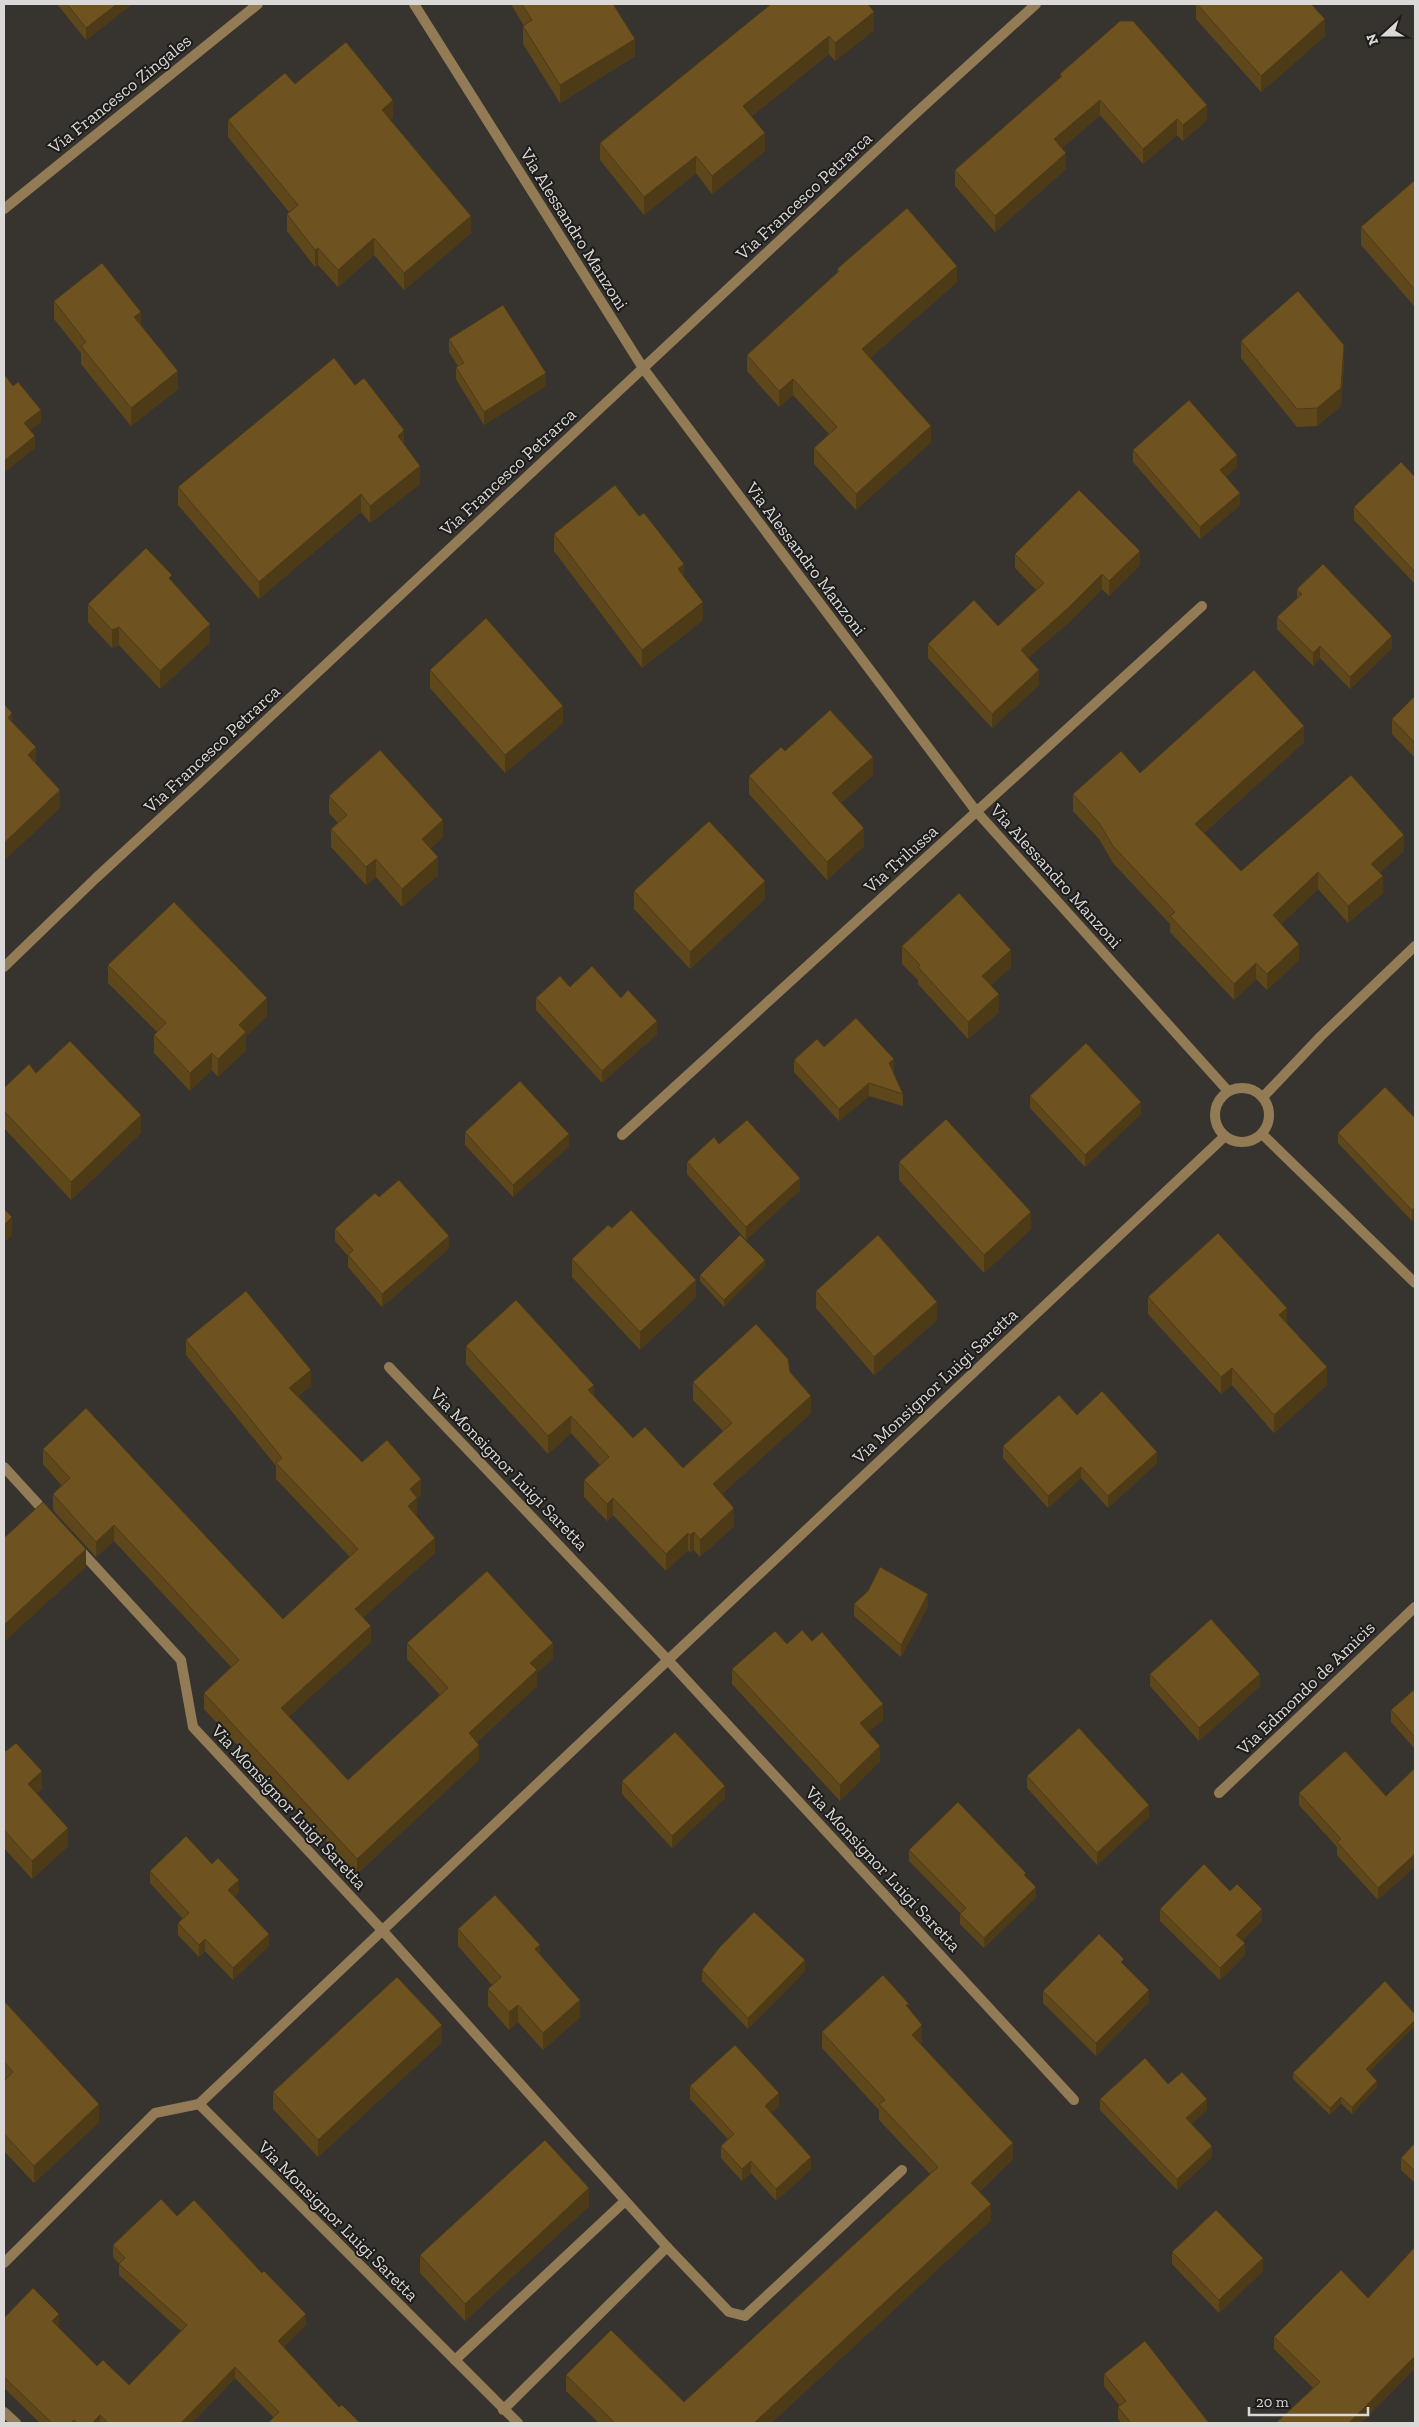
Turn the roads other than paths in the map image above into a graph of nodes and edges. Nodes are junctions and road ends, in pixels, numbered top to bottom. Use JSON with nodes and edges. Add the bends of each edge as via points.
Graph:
{"nodes":[{"id":1,"x":258,"y":4,"type":"edge"},
{"id":2,"x":414,"y":4,"type":"edge"},
{"id":3,"x":1036,"y":4,"type":"edge"},
{"id":4,"x":4,"y":209,"type":"edge"},
{"id":5,"x":643,"y":368,"type":"junction"},
{"id":6,"x":1202,"y":606,"type":"dead end"},
{"id":7,"x":976,"y":812,"type":"junction"},
{"id":8,"x":1415,"y":946,"type":"edge"},
{"id":9,"x":4,"y":967,"type":"edge"},
{"id":10,"x":1228,"y":1092,"type":"junction"},
{"id":11,"x":1263,"y":1097,"type":"junction"},
{"id":12,"x":1262,"y":1134,"type":"junction"},
{"id":13,"x":622,"y":1135,"type":"dead end"},
{"id":14,"x":1225,"y":1136,"type":"junction"},
{"id":15,"x":1415,"y":1284,"type":"edge"},
{"id":16,"x":389,"y":1367,"type":"dead end"},
{"id":17,"x":4,"y":1467,"type":"edge"},
{"id":18,"x":56,"y":1524,"type":"edge"},
{"id":19,"x":70,"y":1538,"type":"edge"},
{"id":20,"x":1415,"y":1607,"type":"edge"},
{"id":21,"x":668,"y":1660,"type":"junction"},
{"id":22,"x":1219,"y":1793,"type":"dead end"},
{"id":23,"x":382,"y":1930,"type":"junction"},
{"id":24,"x":1074,"y":2100,"type":"dead end"},
{"id":25,"x":199,"y":2104,"type":"junction"},
{"id":26,"x":902,"y":2170,"type":"dead end"},
{"id":27,"x":625,"y":2201,"type":"junction"},
{"id":28,"x":667,"y":2247,"type":"junction"},
{"id":29,"x":4,"y":2262,"type":"edge"},
{"id":30,"x":455,"y":2360,"type":"junction"},
{"id":31,"x":503,"y":2410,"type":"junction"},
{"id":32,"x":4,"y":2412,"type":"edge"},
{"id":33,"x":16,"y":2423,"type":"edge"},
{"id":34,"x":518,"y":2423,"type":"edge"}],
"edges":[{"from":1,"to":4,"type":"street","name":"Via Francesco Zingales"},
{"from":2,"to":5,"type":"street","name":"Via Alessandro Manzoni"},
{"from":3,"to":5,"type":"street","name":"Via Francesco Petrarca"},
{"from":5,"to":7,"type":"street","name":"Via Alessandro Manzoni"},
{"from":5,"to":9,"type":"street","name":"Via Francesco Petrarca"},
{"from":6,"to":7,"type":"street","name":"Via Trilussa"},
{"from":7,"to":10,"type":"street","name":"Via Alessandro Manzoni"},
{"from":7,"to":13,"type":"street","name":"Via Trilussa"},
{"from":8,"to":11,"type":"street"},
{"from":10,"to":11,"type":"street","via":[[1243,1087]]},
{"from":10,"to":14,"type":"street","via":[[1217,1105],[1215,1113],[1216,1122]]},
{"from":11,"to":12,"type":"street","via":[[1270,1112],[1267,1128]]},
{"from":12,"to":14,"type":"street","via":[[1240,1143]]},
{"from":12,"to":15,"type":"street"},
{"from":14,"to":21,"type":"street","name":"Via Monsignor Luigi Saretta"},
{"from":16,"to":21,"type":"street","name":"Via Monsignor Luigi Saretta"},
{"from":17,"to":18,"type":"street"},
{"from":19,"to":23,"type":"street","name":"Via Monsignor Luigi Saretta","via":[[181,1660],[193,1726]]},
{"from":20,"to":22,"type":"street","name":"Via Edmondo de Amicis"},
{"from":21,"to":23,"type":"street","name":"Via Monsignor Luigi Saretta"},
{"from":21,"to":24,"type":"street","name":"Via Monsignor Luigi Saretta"},
{"from":23,"to":25,"type":"street","name":"Via Monsignor Luigi Saretta"},
{"from":23,"to":27,"type":"street","name":"Via Monsignor Luigi Saretta"},
{"from":25,"to":29,"type":"street","via":[[155,2113]]},
{"from":25,"to":30,"type":"street","name":"Via Monsignor Luigi Saretta"},
{"from":26,"to":28,"type":"street","name":"Via Monsignor Luigi Saretta","via":[[745,2316],[728,2312]]},
{"from":27,"to":28,"type":"street","name":"Via Monsignor Luigi Saretta"},
{"from":27,"to":30,"type":"street"},
{"from":28,"to":31,"type":"street"},
{"from":30,"to":31,"type":"street","name":"Via Monsignor Luigi Saretta"},
{"from":31,"to":34,"type":"street","name":"Via Monsignor Luigi Saretta"},
{"from":32,"to":33,"type":"street"}]}
